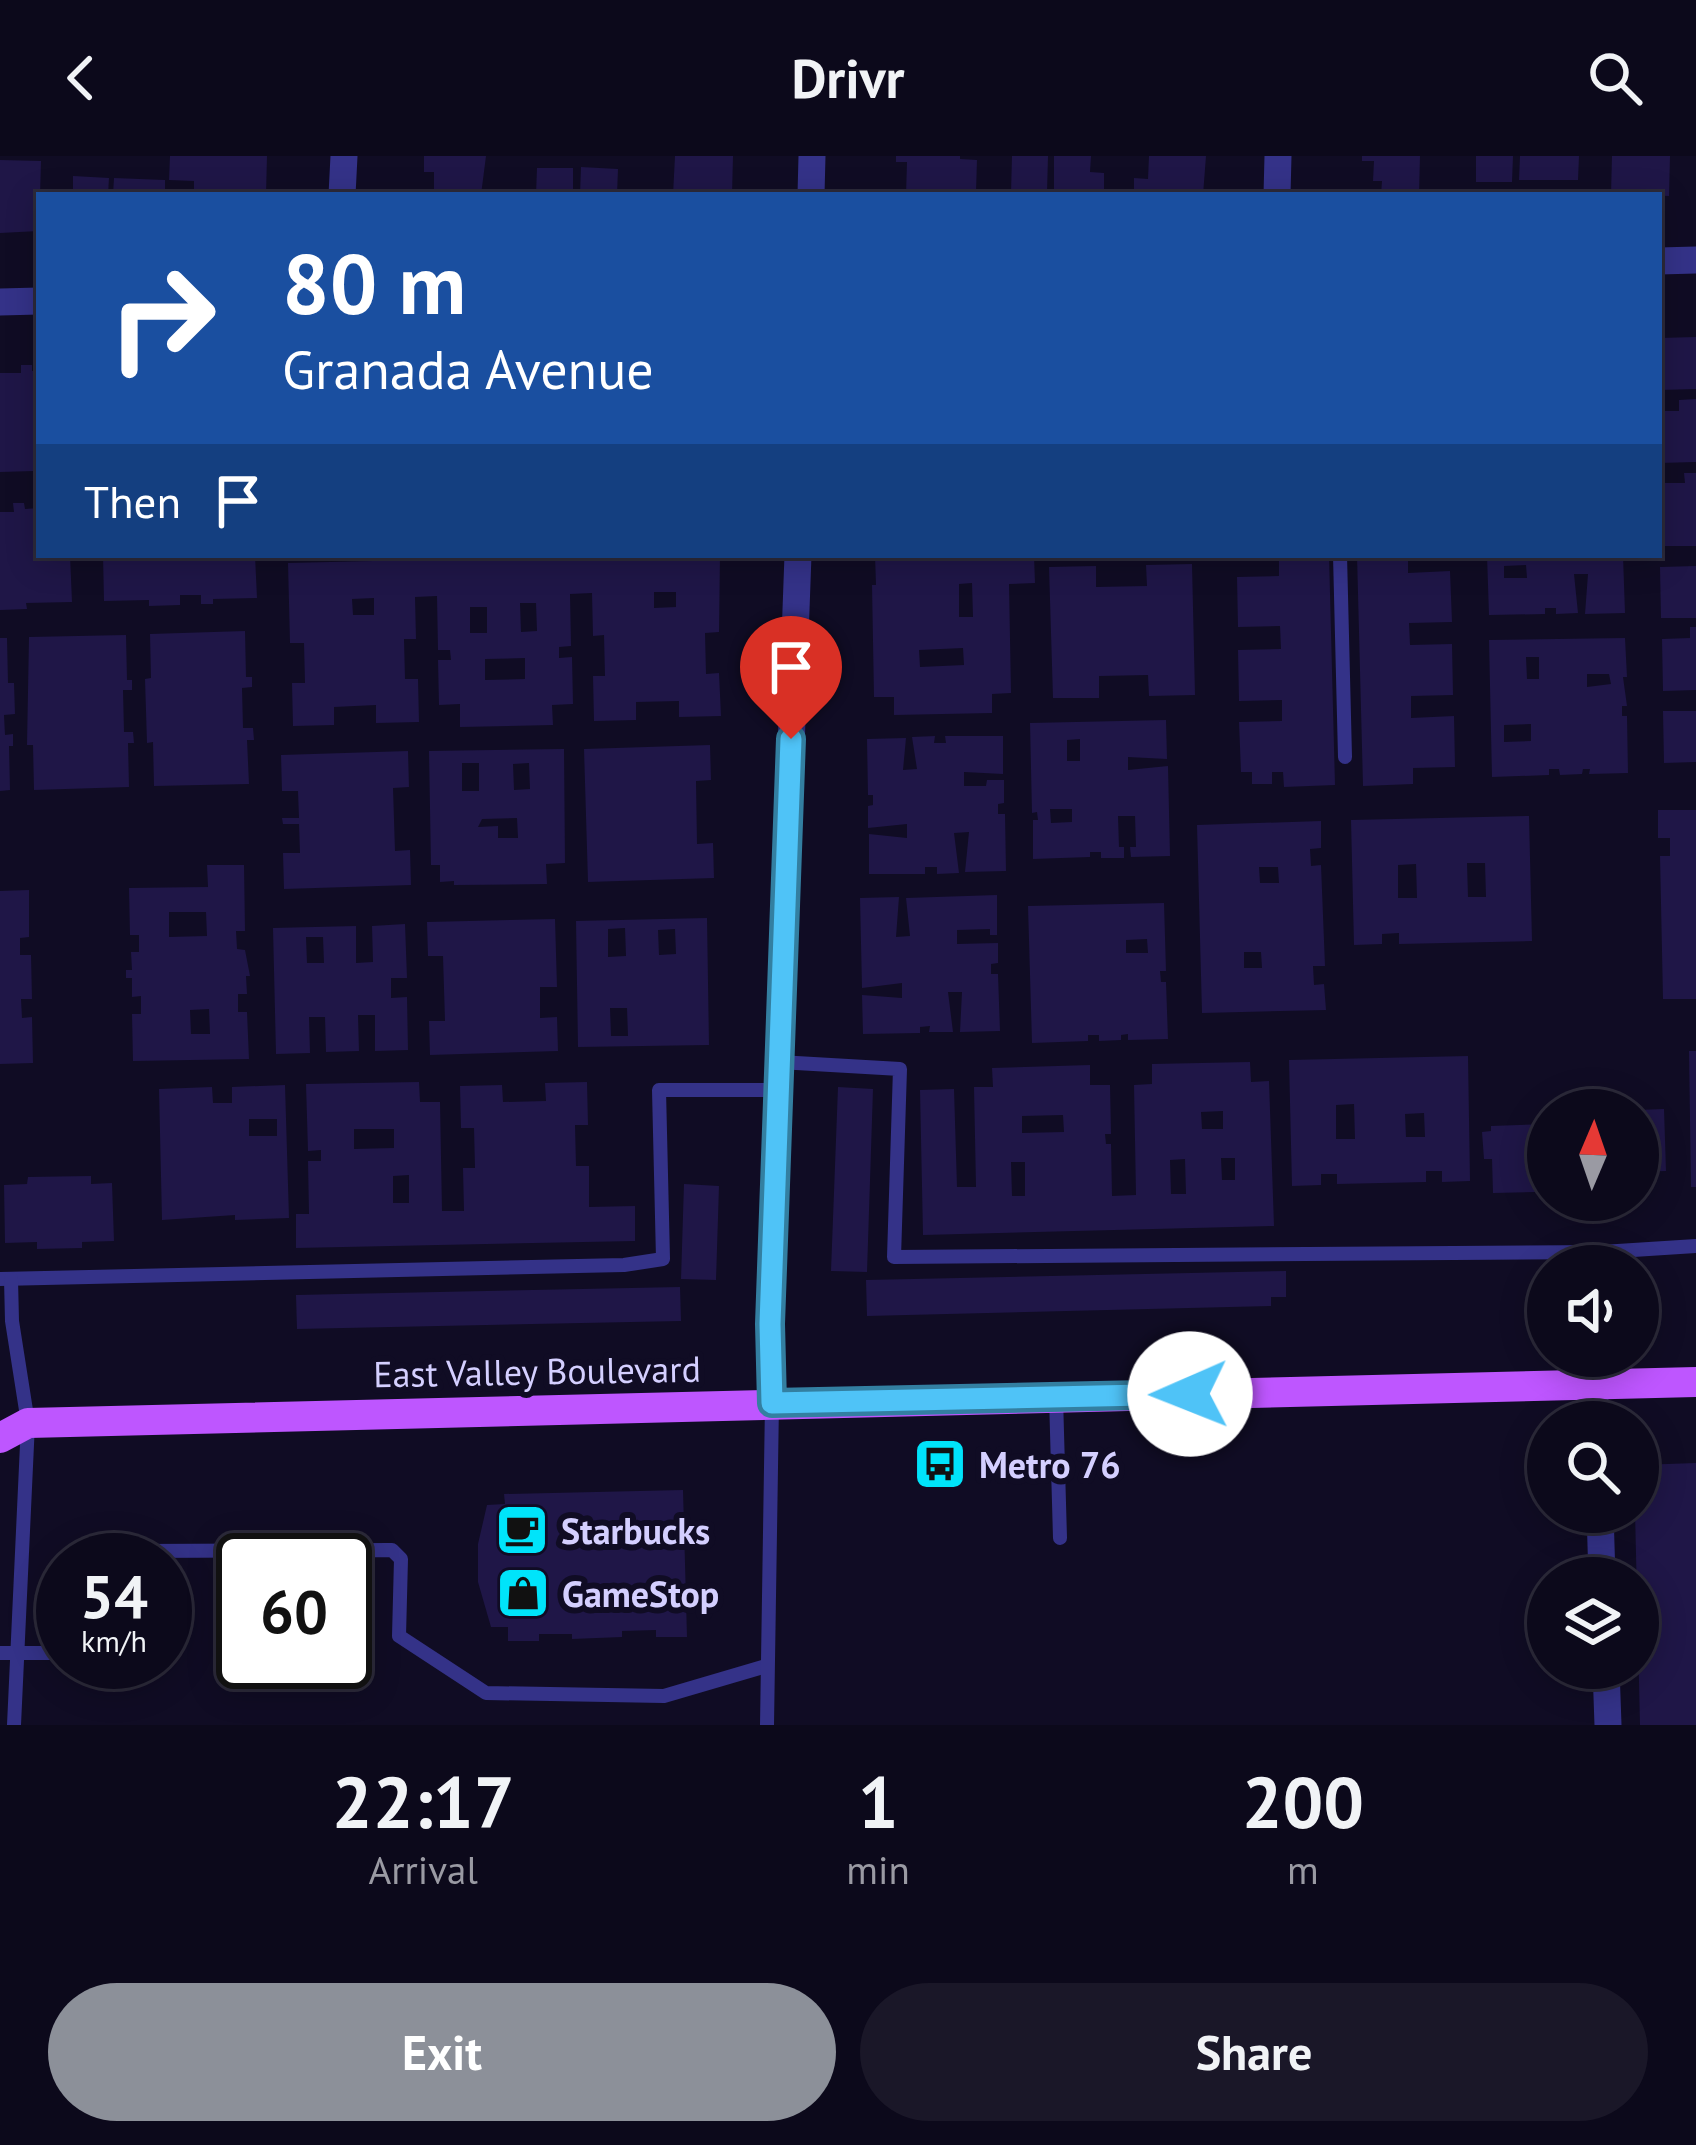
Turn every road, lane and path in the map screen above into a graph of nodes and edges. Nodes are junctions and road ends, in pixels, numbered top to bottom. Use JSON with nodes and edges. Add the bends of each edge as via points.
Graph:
{"nodes":[{"id":1,"x":344,"y":156,"type":"edge"},
{"id":2,"x":812,"y":156,"type":"edge"},
{"id":3,"x":1278,"y":156,"type":"edge"},
{"id":4,"x":342,"y":192,"type":"edge"},
{"id":5,"x":811,"y":192,"type":"edge"},
{"id":6,"x":1277,"y":192,"type":"edge"},
{"id":7,"x":1696,"y":260,"type":"edge"},
{"id":8,"x":1662,"y":261,"type":"edge"},
{"id":9,"x":36,"y":301,"type":"edge"},
{"id":10,"x":0,"y":302,"type":"edge"},
{"id":11,"x":798,"y":558,"type":"edge"},
{"id":12,"x":1340,"y":558,"type":"edge"},
{"id":13,"x":1345,"y":757,"type":"dead end"},
{"id":14,"x":778,"y":1076,"type":"junction"},
{"id":15,"x":1696,"y":1246,"type":"edge"},
{"id":16,"x":1659,"y":1251,"type":"edge"},
{"id":17,"x":1527,"y":1259,"type":"edge"},
{"id":18,"x":6,"y":1279,"type":"edge"},
{"id":19,"x":1527,"y":1373,"type":"edge"},
{"id":20,"x":1654,"y":1377,"type":"edge"},
{"id":21,"x":1696,"y":1382,"type":"edge"},
{"id":22,"x":1056,"y":1397,"type":"junction"},
{"id":23,"x":772,"y":1403,"type":"junction"},
{"id":24,"x":0,"y":1408,"type":"edge"},
{"id":25,"x":28,"y":1423,"type":"junction"},
{"id":26,"x":0,"y":1438,"type":"edge"},
{"id":27,"x":1060,"y":1538,"type":"dead end"},
{"id":28,"x":192,"y":1551,"type":"edge"},
{"id":29,"x":8,"y":1653,"type":"edge"},
{"id":30,"x":766,"y":1666,"type":"junction"},
{"id":31,"x":1607,"y":1689,"type":"edge"},
{"id":32,"x":14,"y":1725,"type":"edge"},
{"id":33,"x":766,"y":1725,"type":"edge"},
{"id":34,"x":1608,"y":1725,"type":"edge"}],
"edges":[{"from":1,"to":4,"type":"street"},
{"from":2,"to":5,"type":"street"},
{"from":3,"to":6,"type":"street"},
{"from":7,"to":8,"type":"street"},
{"from":9,"to":10,"type":"street"},
{"from":11,"to":14,"type":"street"},
{"from":12,"to":13,"type":"lane"},
{"from":14,"to":17,"type":"lane","via":[[900,1070],[894,1257]]},
{"from":14,"to":18,"type":"lane","via":[[659,1090],[663,1259]]},
{"from":14,"to":23,"type":"street"},
{"from":15,"to":16,"type":"lane"},
{"from":18,"to":25,"type":"lane"},
{"from":19,"to":22,"type":"main road","name":"East Valley Boulevard"},
{"from":20,"to":21,"type":"main road","name":"East Valley Boulevard"},
{"from":22,"to":23,"type":"main road","name":"East Valley Boulevard"},
{"from":22,"to":27,"type":"lane"},
{"from":23,"to":25,"type":"main road","name":"East Valley Boulevard"},
{"from":23,"to":30,"type":"lane"},
{"from":24,"to":25,"type":"main road","name":"East Valley Boulevard"},
{"from":25,"to":26,"type":"main road","name":"East Valley Boulevard"},
{"from":25,"to":29,"type":"lane"},
{"from":28,"to":30,"type":"lane","via":[[392,1550],[401,1559],[399,1636],[486,1693],[664,1696]]},
{"from":29,"to":32,"type":"lane"},
{"from":30,"to":33,"type":"lane"},
{"from":31,"to":34,"type":"street"}]}
